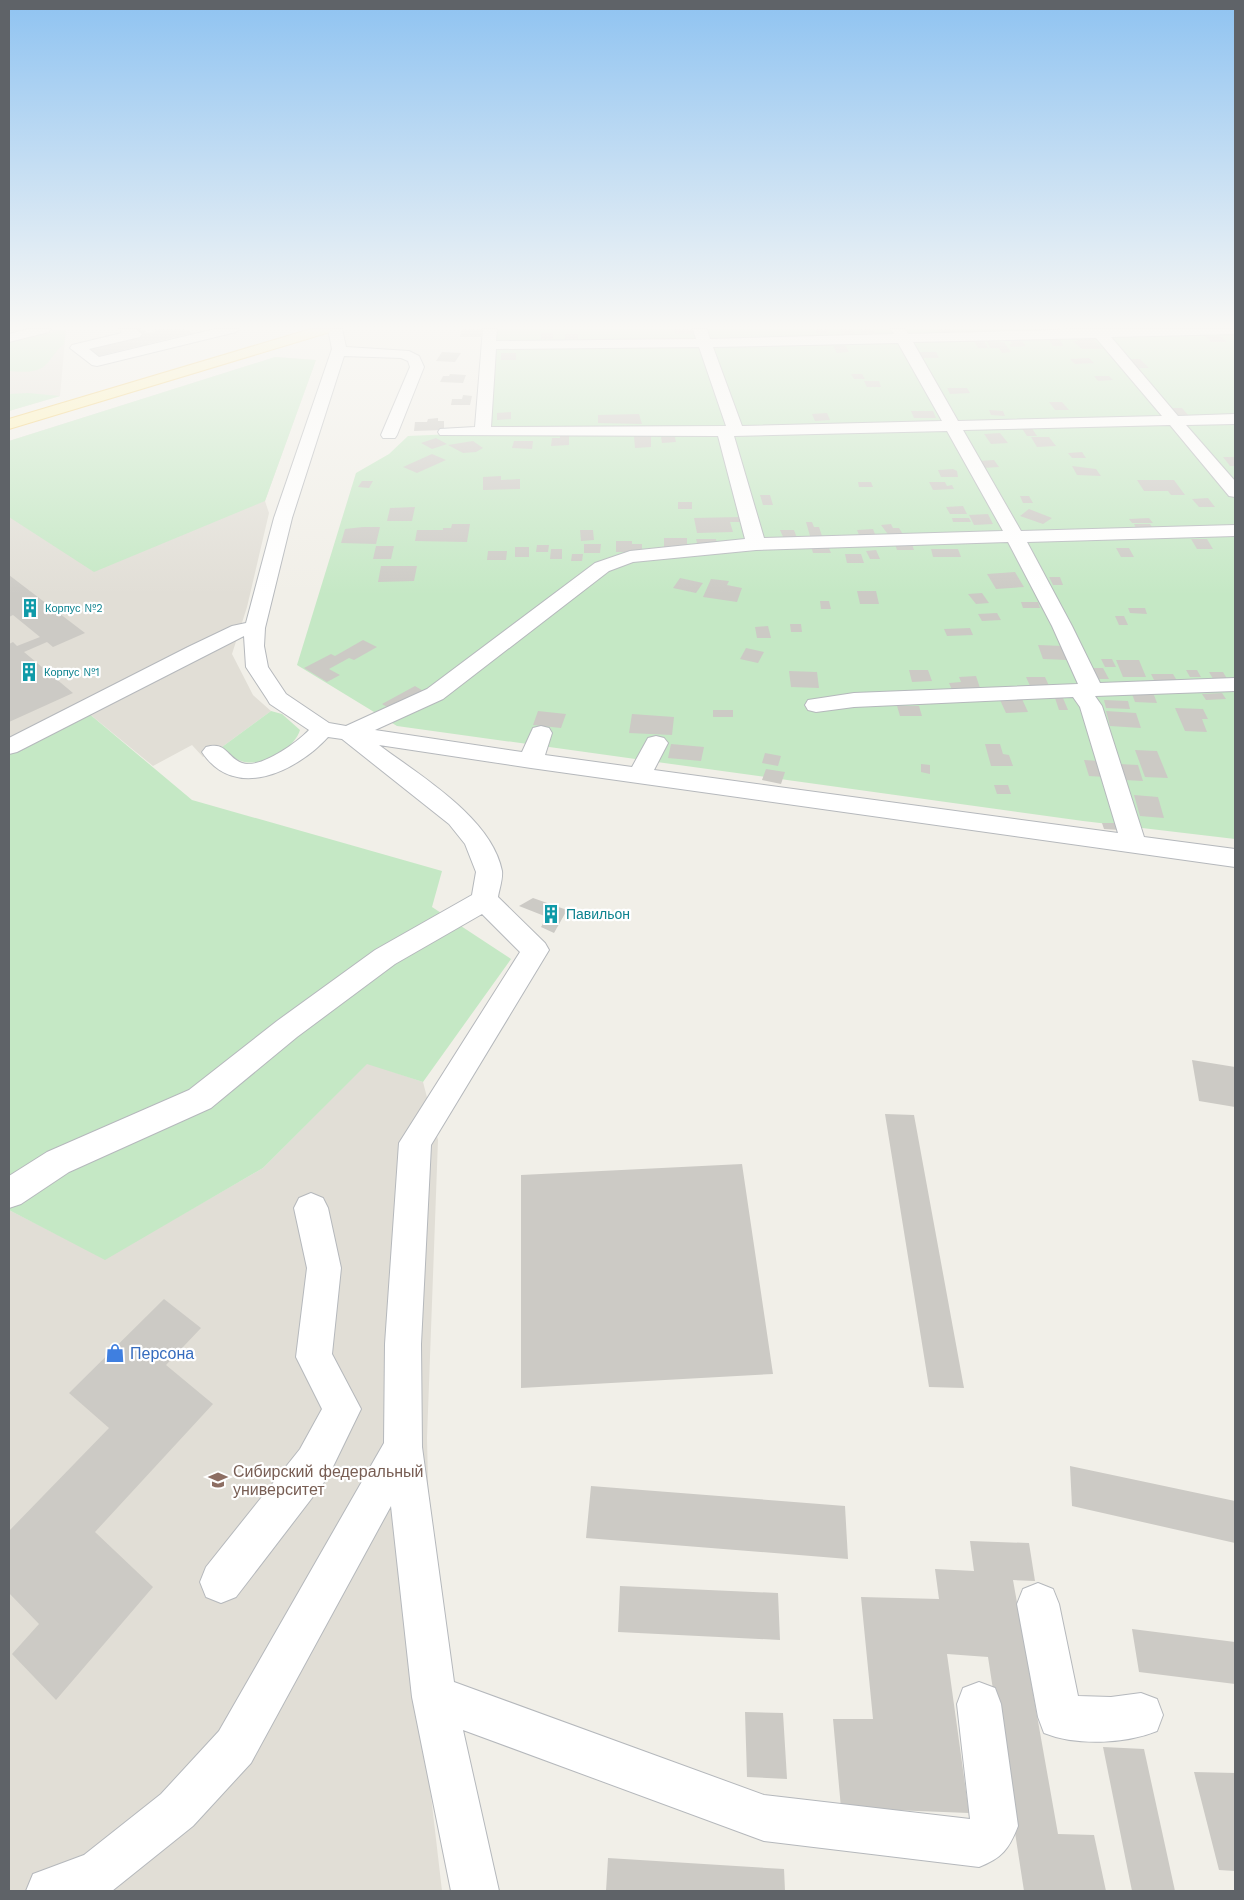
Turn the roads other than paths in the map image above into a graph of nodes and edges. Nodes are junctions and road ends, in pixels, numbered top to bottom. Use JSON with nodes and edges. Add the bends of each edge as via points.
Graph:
{"nodes":[{"id":1,"x":30,"y":418,"type":"edge"},
{"id":2,"x":313,"y":418,"type":"edge"},
{"id":3,"x":396,"y":418,"type":"edge"},
{"id":4,"x":484,"y":418,"type":"edge"},
{"id":5,"x":726,"y":418,"type":"edge"},
{"id":6,"x":949,"y":418,"type":"edge"},
{"id":7,"x":1174,"y":419,"type":"junction"},
{"id":8,"x":1235,"y":419,"type":"edge"},
{"id":9,"x":9,"y":424,"type":"edge"},
{"id":10,"x":953,"y":424,"type":"junction"},
{"id":11,"x":730,"y":430,"type":"junction"},
{"id":12,"x":446,"y":432,"type":"dead end"},
{"id":13,"x":483,"y":432,"type":"junction"},
{"id":14,"x":389,"y":435,"type":"dead end"},
{"id":15,"x":1235,"y":492,"type":"edge"},
{"id":16,"x":1235,"y":530,"type":"edge"},
{"id":17,"x":1014,"y":535,"type":"junction"},
{"id":18,"x":756,"y":544,"type":"junction"},
{"id":19,"x":239,"y":625,"type":"junction"},
{"id":20,"x":1235,"y":684,"type":"edge"},
{"id":21,"x":1086,"y":691,"type":"junction"},
{"id":22,"x":816,"y":705,"type":"dead end"},
{"id":23,"x":336,"y":731,"type":"junction"},
{"id":24,"x":541,"y":733,"type":"dead end"},
{"id":25,"x":656,"y":743,"type":"dead end"},
{"id":26,"x":9,"y":747,"type":"edge"},
{"id":27,"x":214,"y":752,"type":"dead end"},
{"id":28,"x":531,"y":761,"type":"junction"},
{"id":29,"x":640,"y":775,"type":"junction"},
{"id":30,"x":1134,"y":845,"type":"junction"},
{"id":31,"x":1235,"y":858,"type":"edge"},
{"id":32,"x":484,"y":900,"type":"junction"},
{"id":33,"x":9,"y":1194,"type":"edge"},
{"id":34,"x":311,"y":1208,"type":"dead end"},
{"id":35,"x":403,"y":1447,"type":"junction"},
{"id":36,"x":221,"y":1582,"type":"dead end"},
{"id":37,"x":1038,"y":1604,"type":"dead end"},
{"id":38,"x":434,"y":1698,"type":"junction"},
{"id":39,"x":979,"y":1704,"type":"dead end"},
{"id":40,"x":1141,"y":1715,"type":"dead end"},
{"id":41,"x":50,"y":1891,"type":"edge"},
{"id":42,"x":475,"y":1891,"type":"edge"}],
"edges":[{"from":1,"to":9,"type":"main road"},
{"from":2,"to":19,"type":"street"},
{"from":3,"to":14,"type":"street"},
{"from":4,"to":13,"type":"street"},
{"from":5,"to":11,"type":"street"},
{"from":6,"to":10,"type":"street"},
{"from":7,"to":8,"type":"street"},
{"from":7,"to":10,"type":"street"},
{"from":7,"to":15,"type":"street"},
{"from":10,"to":11,"type":"street"},
{"from":10,"to":17,"type":"street"},
{"from":11,"to":13,"type":"street"},
{"from":11,"to":18,"type":"street"},
{"from":12,"to":13,"type":"street"},
{"from":16,"to":17,"type":"street"},
{"from":17,"to":18,"type":"street"},
{"from":17,"to":21,"type":"street","via":[[1062,626]]},
{"from":18,"to":23,"type":"street","via":[[630,557],[602,567],[435,694]]},
{"from":19,"to":23,"type":"street","via":[[254,646],[258,667],[278,699]]},
{"from":19,"to":26,"type":"street"},
{"from":20,"to":21,"type":"street"},
{"from":21,"to":22,"type":"street","via":[[874,699]]},
{"from":21,"to":30,"type":"street"},
{"from":23,"to":27,"type":"street","via":[[307,752],[264,769],[247,772],[232,768]]},
{"from":23,"to":28,"type":"street"},
{"from":23,"to":32,"type":"street","via":[[458,818],[478,841],[488,872]]},
{"from":24,"to":28,"type":"street"},
{"from":25,"to":29,"type":"street"},
{"from":28,"to":29,"type":"street"},
{"from":29,"to":30,"type":"street"},
{"from":30,"to":31,"type":"street"},
{"from":32,"to":33,"type":"street","via":[[385,957],[286,1029],[200,1099],[58,1162]]},
{"from":32,"to":35,"type":"street","via":[[535,950],[415,1143],[404,1344]]},
{"from":34,"to":36,"type":"street","via":[[324,1268],[314,1356],[342,1409],[314,1463]]},
{"from":35,"to":38,"type":"street"},
{"from":35,"to":41,"type":"street","via":[[235,1747],[177,1810],[99,1873]]},
{"from":37,"to":40,"type":"street","via":[[1060,1717],[1111,1719]]},
{"from":38,"to":39,"type":"street","via":[[764,1818],[980,1844],[995,1826]]},
{"from":38,"to":42,"type":"street"}]}
